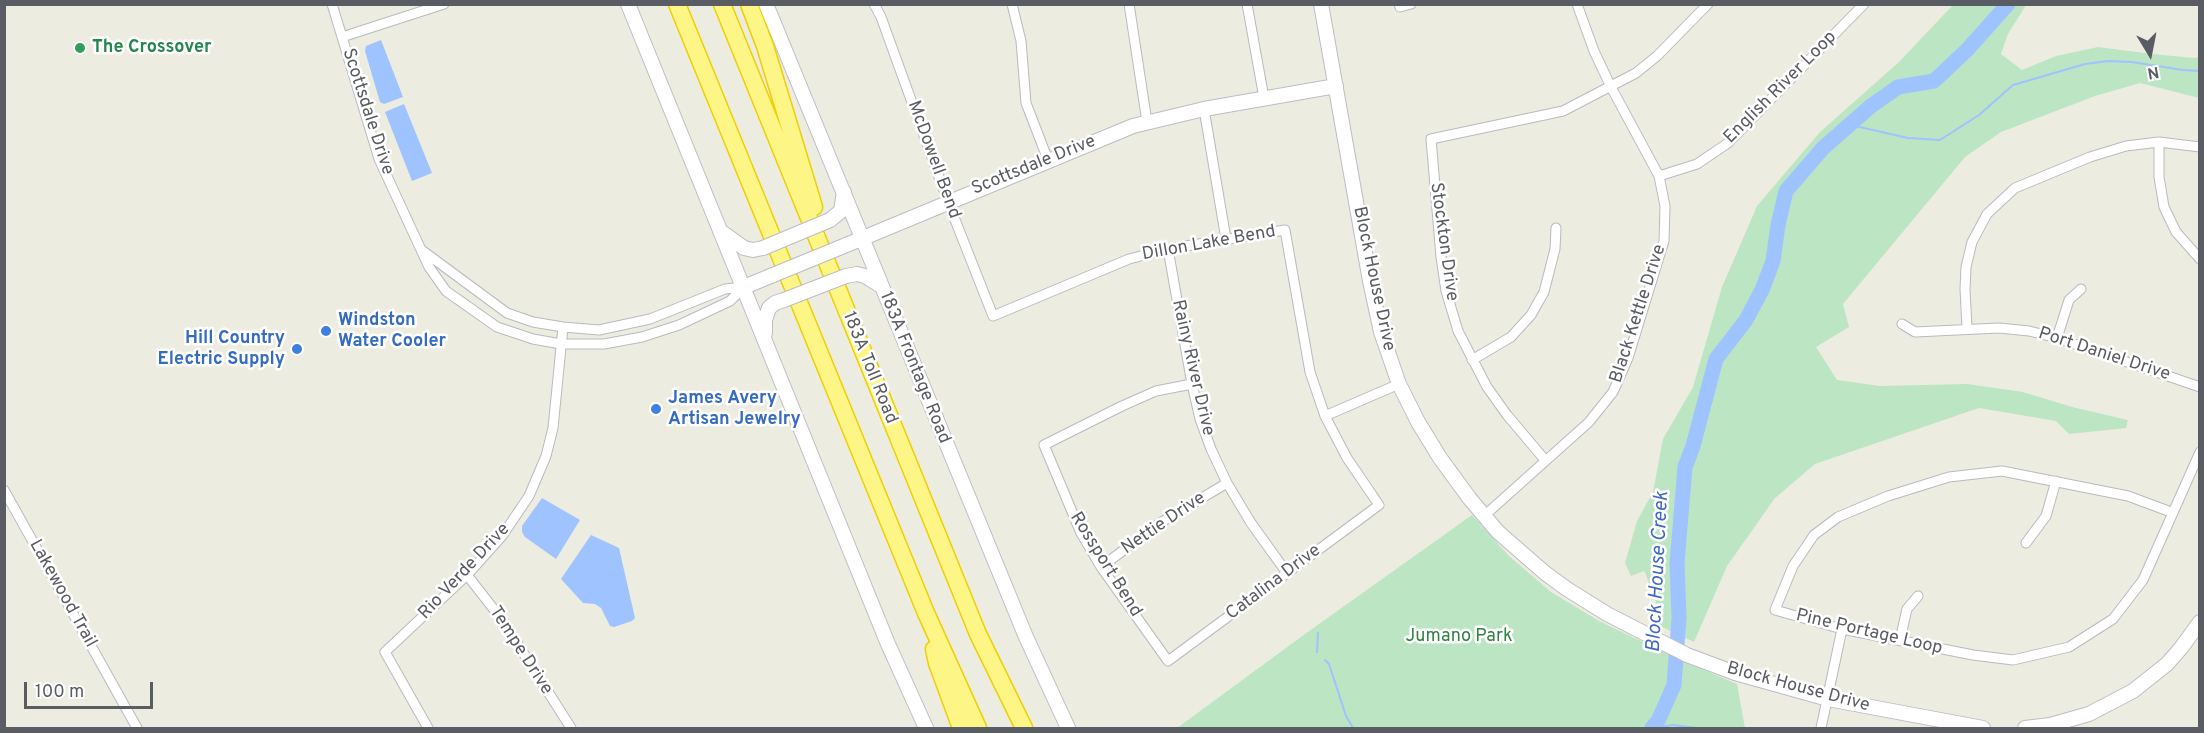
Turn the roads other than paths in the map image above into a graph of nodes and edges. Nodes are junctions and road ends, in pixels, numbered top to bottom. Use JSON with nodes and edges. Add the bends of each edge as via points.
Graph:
{"nodes":[{"id":1,"x":332,"y":4,"type":"edge"},
{"id":2,"x":444,"y":4,"type":"edge"},
{"id":3,"x":628,"y":4,"type":"edge"},
{"id":4,"x":675,"y":4,"type":"edge"},
{"id":5,"x":722,"y":4,"type":"edge"},
{"id":6,"x":749,"y":4,"type":"edge"},
{"id":7,"x":766,"y":4,"type":"edge"},
{"id":8,"x":874,"y":4,"type":"edge"},
{"id":9,"x":1011,"y":4,"type":"edge"},
{"id":10,"x":1129,"y":4,"type":"edge"},
{"id":11,"x":1247,"y":4,"type":"edge"},
{"id":12,"x":1321,"y":4,"type":"edge"},
{"id":13,"x":1399,"y":4,"type":"edge"},
{"id":14,"x":1411,"y":4,"type":"edge"},
{"id":15,"x":1577,"y":4,"type":"edge"},
{"id":16,"x":1708,"y":4,"type":"edge"},
{"id":17,"x":1864,"y":4,"type":"edge"},
{"id":18,"x":342,"y":37,"type":"junction"},
{"id":19,"x":1336,"y":86,"type":"junction"},
{"id":20,"x":1611,"y":87,"type":"junction"},
{"id":21,"x":1264,"y":98,"type":"junction"},
{"id":22,"x":1204,"y":109,"type":"junction"},
{"id":23,"x":1147,"y":122,"type":"junction"},
{"id":24,"x":2159,"y":142,"type":"junction"},
{"id":25,"x":2199,"y":147,"type":"edge"},
{"id":26,"x":1048,"y":160,"type":"junction"},
{"id":27,"x":1659,"y":176,"type":"junction"},
{"id":28,"x":844,"y":192,"type":"junction"},
{"id":29,"x":948,"y":202,"type":"junction"},
{"id":30,"x":1556,"y":228,"type":"dead end"},
{"id":31,"x":721,"y":231,"type":"junction"},
{"id":32,"x":861,"y":237,"type":"junction"},
{"id":33,"x":1226,"y":239,"type":"junction"},
{"id":34,"x":1168,"y":249,"type":"junction"},
{"id":35,"x":421,"y":250,"type":"junction"},
{"id":36,"x":2199,"y":259,"type":"edge"},
{"id":37,"x":881,"y":286,"type":"junction"},
{"id":38,"x":744,"y":287,"type":"junction"},
{"id":39,"x":2081,"y":289,"type":"dead end"},
{"id":40,"x":843,"y":303,"type":"junction"},
{"id":41,"x":993,"y":316,"type":"joint"},
{"id":42,"x":1902,"y":324,"type":"dead end"},
{"id":43,"x":563,"y":327,"type":"junction"},
{"id":44,"x":1967,"y":328,"type":"junction"},
{"id":45,"x":2057,"y":338,"type":"junction"},
{"id":46,"x":766,"y":341,"type":"junction"},
{"id":47,"x":561,"y":344,"type":"junction"},
{"id":48,"x":1472,"y":360,"type":"junction"},
{"id":49,"x":1192,"y":384,"type":"junction"},
{"id":50,"x":1400,"y":384,"type":"junction"},
{"id":51,"x":2199,"y":387,"type":"edge"},
{"id":52,"x":1325,"y":416,"type":"junction"},
{"id":53,"x":2199,"y":452,"type":"edge"},
{"id":54,"x":1545,"y":460,"type":"junction"},
{"id":55,"x":2056,"y":481,"type":"junction"},
{"id":56,"x":1227,"y":483,"type":"junction"},
{"id":57,"x":4,"y":490,"type":"edge"},
{"id":58,"x":1379,"y":505,"type":"joint"},
{"id":59,"x":2171,"y":512,"type":"junction"},
{"id":60,"x":1484,"y":516,"type":"junction"},
{"id":61,"x":2026,"y":543,"type":"dead end"},
{"id":62,"x":1101,"y":567,"type":"junction"},
{"id":63,"x":1287,"y":573,"type":"junction"},
{"id":64,"x":467,"y":575,"type":"junction"},
{"id":65,"x":1918,"y":596,"type":"dead end"},
{"id":66,"x":926,"y":613,"type":"junction"},
{"id":67,"x":2199,"y":622,"type":"edge"},
{"id":68,"x":1842,"y":629,"type":"junction"},
{"id":69,"x":1900,"y":640,"type":"junction"},
{"id":70,"x":1168,"y":661,"type":"joint"},
{"id":71,"x":1827,"y":699,"type":"junction"},
{"id":72,"x":137,"y":729,"type":"edge"},
{"id":73,"x":428,"y":729,"type":"edge"},
{"id":74,"x":571,"y":729,"type":"edge"},
{"id":75,"x":926,"y":729,"type":"edge"},
{"id":76,"x":961,"y":729,"type":"edge"},
{"id":77,"x":978,"y":729,"type":"edge"},
{"id":78,"x":1024,"y":729,"type":"edge"},
{"id":79,"x":1068,"y":729,"type":"edge"},
{"id":80,"x":1821,"y":729,"type":"edge"},
{"id":81,"x":1983,"y":729,"type":"edge"},
{"id":82,"x":2025,"y":729,"type":"edge"}],
"edges":[{"from":1,"to":18,"type":"street","name":"Scottsdale Drive"},
{"from":2,"to":18,"type":"street"},
{"from":3,"to":31,"type":"street"},
{"from":4,"to":66,"type":"highway"},
{"from":5,"to":40,"type":"highway","name":"183A Toll Road"},
{"from":6,"to":40,"type":"highway"},
{"from":7,"to":28,"type":"street","name":"183A Frontage Road"},
{"from":8,"to":29,"type":"street","name":"McDowell Bend"},
{"from":9,"to":26,"type":"street","via":[[1021,41],[1026,103]]},
{"from":10,"to":23,"type":"street"},
{"from":11,"to":21,"type":"street"},
{"from":12,"to":19,"type":"street","name":"Block House Drive"},
{"from":13,"to":14,"type":"street"},
{"from":15,"to":20,"type":"street","name":"Black Kettle Drive"},
{"from":16,"to":20,"type":"street","via":[[1657,56]]},
{"from":17,"to":27,"type":"street","name":"English River Loop","via":[[1728,143],[1697,164]]},
{"from":18,"to":35,"type":"street","name":"Scottsdale Drive","via":[[380,159]]},
{"from":19,"to":21,"type":"street","name":"Scottsdale Drive"},
{"from":19,"to":50,"type":"street","name":"Block House Drive","via":[[1370,280]]},
{"from":20,"to":27,"type":"street","name":"Black Kettle Drive"},
{"from":20,"to":48,"type":"street","name":"Stockton Drive","via":[[1563,111],[1431,139],[1446,291]]},
{"from":21,"to":22,"type":"street","name":"Scottsdale Drive"},
{"from":22,"to":23,"type":"street","name":"Scottsdale Drive"},
{"from":22,"to":33,"type":"street"},
{"from":23,"to":26,"type":"street","name":"Scottsdale Drive"},
{"from":24,"to":25,"type":"street"},
{"from":24,"to":36,"type":"street","via":[[2164,207],[2176,232]]},
{"from":24,"to":44,"type":"street","via":[[2126,146],[2015,188],[1987,214],[1972,242],[1966,267]]},
{"from":26,"to":29,"type":"street","name":"Scottsdale Drive"},
{"from":27,"to":54,"type":"street","name":"Black Kettle Drive","via":[[1665,206],[1664,241],[1628,358],[1613,392],[1595,415]]},
{"from":28,"to":31,"type":"street","bridge":true,"via":[[841,211],[830,220],[763,248],[744,248]]},
{"from":28,"to":32,"type":"street","name":"183A Frontage Road"},
{"from":29,"to":32,"type":"street","name":"Scottsdale Drive"},
{"from":29,"to":41,"type":"street","name":"McDowell Bend"},
{"from":30,"to":48,"type":"street","via":[[1544,292],[1531,315],[1511,337]]},
{"from":31,"to":38,"type":"street"},
{"from":32,"to":37,"type":"street","name":"183A Frontage Road"},
{"from":32,"to":38,"type":"street","name":"Scottsdale Drive","bridge":true},
{"from":33,"to":34,"type":"street","name":"Dillon Lake Bend"},
{"from":33,"to":52,"type":"street","name":"Dillon Lake Bend","via":[[1286,230],[1310,372]]},
{"from":34,"to":41,"type":"street","name":"Dillon Lake Bend","via":[[1129,259]]},
{"from":34,"to":49,"type":"street","name":"Rainy River Drive"},
{"from":35,"to":43,"type":"street","name":"Scottsdale Drive","via":[[507,313]]},
{"from":35,"to":47,"type":"street","name":"Scottsdale Drive","via":[[446,291],[497,327]]},
{"from":37,"to":46,"type":"street","bridge":true,"via":[[857,274],[774,303],[766,314]]},
{"from":37,"to":79,"type":"street","name":"183A Frontage Road"},
{"from":38,"to":43,"type":"street","name":"Scottsdale Drive","via":[[725,289],[650,319],[599,330]]},
{"from":38,"to":46,"type":"street"},
{"from":38,"to":47,"type":"street","name":"Scottsdale Drive","via":[[730,301],[642,337],[604,344]]},
{"from":39,"to":45,"type":"street","via":[[2069,300]]},
{"from":40,"to":78,"type":"highway","name":"183A Toll Road","via":[[978,634]]},
{"from":42,"to":44,"type":"street","name":"Port Daniel Drive","via":[[1915,332]]},
{"from":43,"to":47,"type":"street","name":"Rio Verde Drive"},
{"from":44,"to":45,"type":"street","name":"Port Daniel Drive","via":[[1999,327]]},
{"from":45,"to":51,"type":"street","name":"Port Daniel Drive"},
{"from":46,"to":75,"type":"street"},
{"from":47,"to":64,"type":"street","name":"Rio Verde Drive","via":[[553,428],[546,456],[524,504]]},
{"from":48,"to":54,"type":"street","name":"Stockton Drive","via":[[1507,415]]},
{"from":49,"to":56,"type":"street","name":"Rainy River Drive","via":[[1200,419]]},
{"from":49,"to":62,"type":"street","name":"Rossport Bend","via":[[1156,391],[1044,446],[1081,534]]},
{"from":50,"to":52,"type":"street"},
{"from":50,"to":60,"type":"street","name":"Block House Drive","via":[[1440,458]]},
{"from":52,"to":58,"type":"street","name":"Dillon Lake Bend"},
{"from":53,"to":59,"type":"street","name":"Pine Portage Loop"},
{"from":54,"to":60,"type":"street","name":"Black Kettle Drive"},
{"from":55,"to":59,"type":"street","name":"Pine Portage Loop","via":[[2128,496]]},
{"from":55,"to":61,"type":"street","via":[[2046,516]]},
{"from":55,"to":68,"type":"street","name":"Pine Portage Loop","via":[[2002,471],[1949,477],[1838,517],[1814,536],[1793,566],[1775,610]]},
{"from":56,"to":62,"type":"street","name":"Nettie Drive","via":[[1160,523]]},
{"from":56,"to":63,"type":"street","name":"Rainy River Drive"},
{"from":57,"to":72,"type":"street","name":"Lakewood Trail"},
{"from":58,"to":63,"type":"street","name":"Catalina Drive"},
{"from":59,"to":69,"type":"street","name":"Pine Portage Loop","via":[[2143,580],[2113,619],[2069,647],[2013,660]]},
{"from":60,"to":71,"type":"street","name":"Block House Drive","via":[[1545,573],[1607,614],[1687,655]]},
{"from":62,"to":70,"type":"street","name":"Rossport Bend"},
{"from":63,"to":70,"type":"street","name":"Catalina Drive"},
{"from":64,"to":73,"type":"street","name":"Rio Verde Drive","via":[[385,652]]},
{"from":64,"to":74,"type":"street","name":"Tempe Drive","via":[[503,621]]},
{"from":65,"to":69,"type":"street","via":[[1907,609]]},
{"from":66,"to":76,"type":"highway","via":[[937,663]]},
{"from":66,"to":77,"type":"highway"},
{"from":67,"to":82,"type":"street","via":[[2167,664],[2133,691],[2089,714]]},
{"from":68,"to":69,"type":"street","name":"Pine Portage Loop"},
{"from":68,"to":71,"type":"street"},
{"from":71,"to":80,"type":"street"},
{"from":71,"to":81,"type":"street","name":"Block House Drive"}]}
